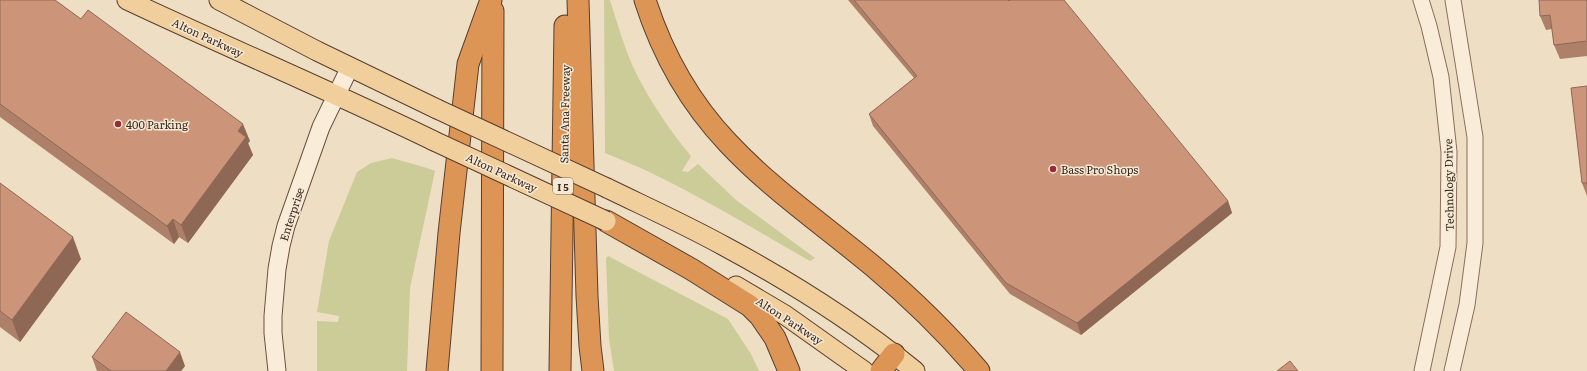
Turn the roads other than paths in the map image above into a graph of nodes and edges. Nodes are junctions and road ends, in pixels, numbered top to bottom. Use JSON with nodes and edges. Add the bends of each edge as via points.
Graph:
{"nodes":[{"id":1,"x":127,"y":0,"type":"edge"},
{"id":2,"x":219,"y":0,"type":"edge"},
{"id":3,"x":492,"y":0,"type":"edge"},
{"id":4,"x":566,"y":0,"type":"edge"},
{"id":5,"x":578,"y":0,"type":"edge"},
{"id":6,"x":645,"y":0,"type":"edge"},
{"id":7,"x":1421,"y":0,"type":"edge"},
{"id":8,"x":1453,"y":0,"type":"edge"},
{"id":9,"x":350,"y":67,"type":"junction"},
{"id":10,"x":337,"y":94,"type":"junction"},
{"id":11,"x":606,"y":221,"type":"junction"},
{"id":12,"x":894,"y":354,"type":"junction"},
{"id":13,"x":277,"y":371,"type":"edge"},
{"id":14,"x":437,"y":371,"type":"edge"},
{"id":15,"x":492,"y":371,"type":"edge"},
{"id":16,"x":560,"y":371,"type":"edge"},
{"id":17,"x":593,"y":371,"type":"edge"},
{"id":18,"x":789,"y":371,"type":"edge"},
{"id":19,"x":864,"y":371,"type":"edge"},
{"id":20,"x":881,"y":371,"type":"edge"},
{"id":21,"x":915,"y":371,"type":"edge"},
{"id":22,"x":979,"y":371,"type":"edge"},
{"id":23,"x":1422,"y":371,"type":"edge"},
{"id":24,"x":1452,"y":371,"type":"edge"}],
"edges":[{"from":1,"to":10,"type":"main road","name":"Alton Parkway"},
{"from":2,"to":9,"type":"main road"},
{"from":3,"to":14,"type":"highway","via":[[468,64]]},
{"from":3,"to":15,"type":"highway"},
{"from":4,"to":16,"type":"highway","name":"Santa Ana Freeway","number":"I 5"},
{"from":5,"to":17,"type":"highway","via":[[587,296]]},
{"from":6,"to":22,"type":"highway","via":[[663,47],[686,90],[727,142],[784,194],[912,299],[940,326]]},
{"from":7,"to":23,"type":"street","name":"Technology Drive","via":[[1441,76],[1449,152],[1448,247]]},
{"from":8,"to":24,"type":"street","via":[[1475,137],[1475,243],[1467,305]]},
{"from":9,"to":10,"type":"main road","name":"Enterprise"},
{"from":9,"to":12,"type":"main road","bridge":true,"via":[[694,230],[752,261],[819,302]]},
{"from":10,"to":11,"type":"main road","name":"Alton Parkway","bridge":true},
{"from":10,"to":13,"type":"main road","name":"Enterprise","via":[[321,127],[286,226],[280,252],[273,316]]},
{"from":11,"to":18,"type":"highway","via":[[750,306],[775,338]]},
{"from":11,"to":19,"type":"main road","name":"Alton Parkway","via":[[738,288],[785,316]]},
{"from":12,"to":20,"type":"highway"},
{"from":12,"to":21,"type":"main road"}]}
